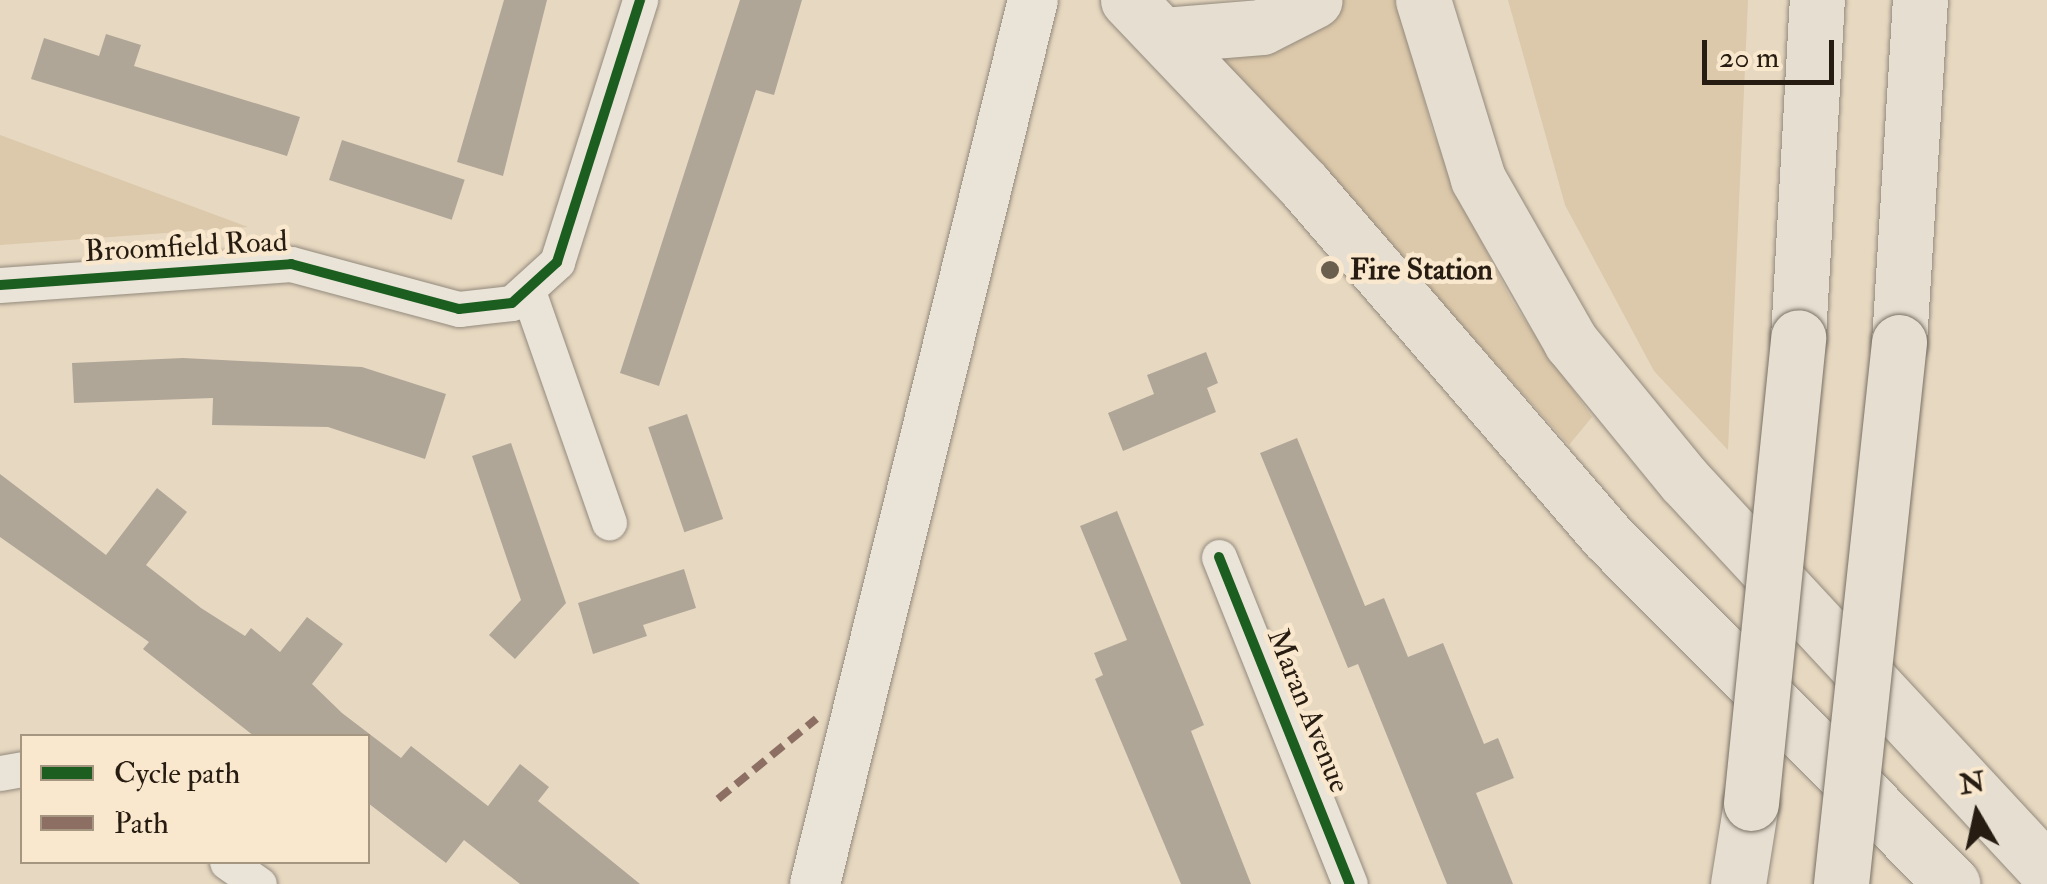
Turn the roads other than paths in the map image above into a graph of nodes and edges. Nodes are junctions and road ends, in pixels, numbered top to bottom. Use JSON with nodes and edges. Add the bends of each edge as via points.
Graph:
{"nodes":[{"id":1,"x":640,"y":0,"type":"edge"},
{"id":2,"x":1315,"y":0,"type":"edge"},
{"id":3,"x":1423,"y":0,"type":"edge"},
{"id":4,"x":1817,"y":0,"type":"edge"},
{"id":5,"x":1920,"y":0,"type":"edge"},
{"id":6,"x":1146,"y":17,"type":"edge"},
{"id":7,"x":1029,"y":19,"type":"edge"},
{"id":8,"x":0,"y":284,"type":"edge"},
{"id":9,"x":530,"y":294,"type":"junction"},
{"id":10,"x":609,"y":522,"type":"dead end"},
{"id":11,"x":1220,"y":557,"type":"dead end"},
{"id":12,"x":230,"y":864,"type":"edge"},
{"id":13,"x":2047,"y":871,"type":"edge"},
{"id":14,"x":819,"y":882,"type":"edge"},
{"id":15,"x":260,"y":884,"type":"edge"},
{"id":16,"x":1350,"y":884,"type":"edge"},
{"id":17,"x":1738,"y":884,"type":"edge"},
{"id":18,"x":1840,"y":884,"type":"edge"},
{"id":19,"x":1952,"y":884,"type":"edge"}],
"edges":[{"from":1,"to":9,"type":"street","via":[[568,235]]},
{"from":2,"to":6,"type":"main road","via":[[1262,27]]},
{"from":3,"to":13,"type":"main road","via":[[1478,179],[1571,342],[1684,480]]},
{"from":4,"to":17,"type":"main road","bridge":true,"via":[[1798,337]]},
{"from":5,"to":18,"type":"main road","bridge":true,"via":[[1899,342]]},
{"from":6,"to":19,"type":"main road","via":[[1606,536]]},
{"from":7,"to":14,"type":"main road"},
{"from":8,"to":9,"type":"street","name":"Broomfield Road","via":[[291,264],[459,308],[496,309]]},
{"from":9,"to":10,"type":"street"},
{"from":11,"to":16,"type":"street","name":"Maran Avenue"},
{"from":12,"to":15,"type":"street"}]}
